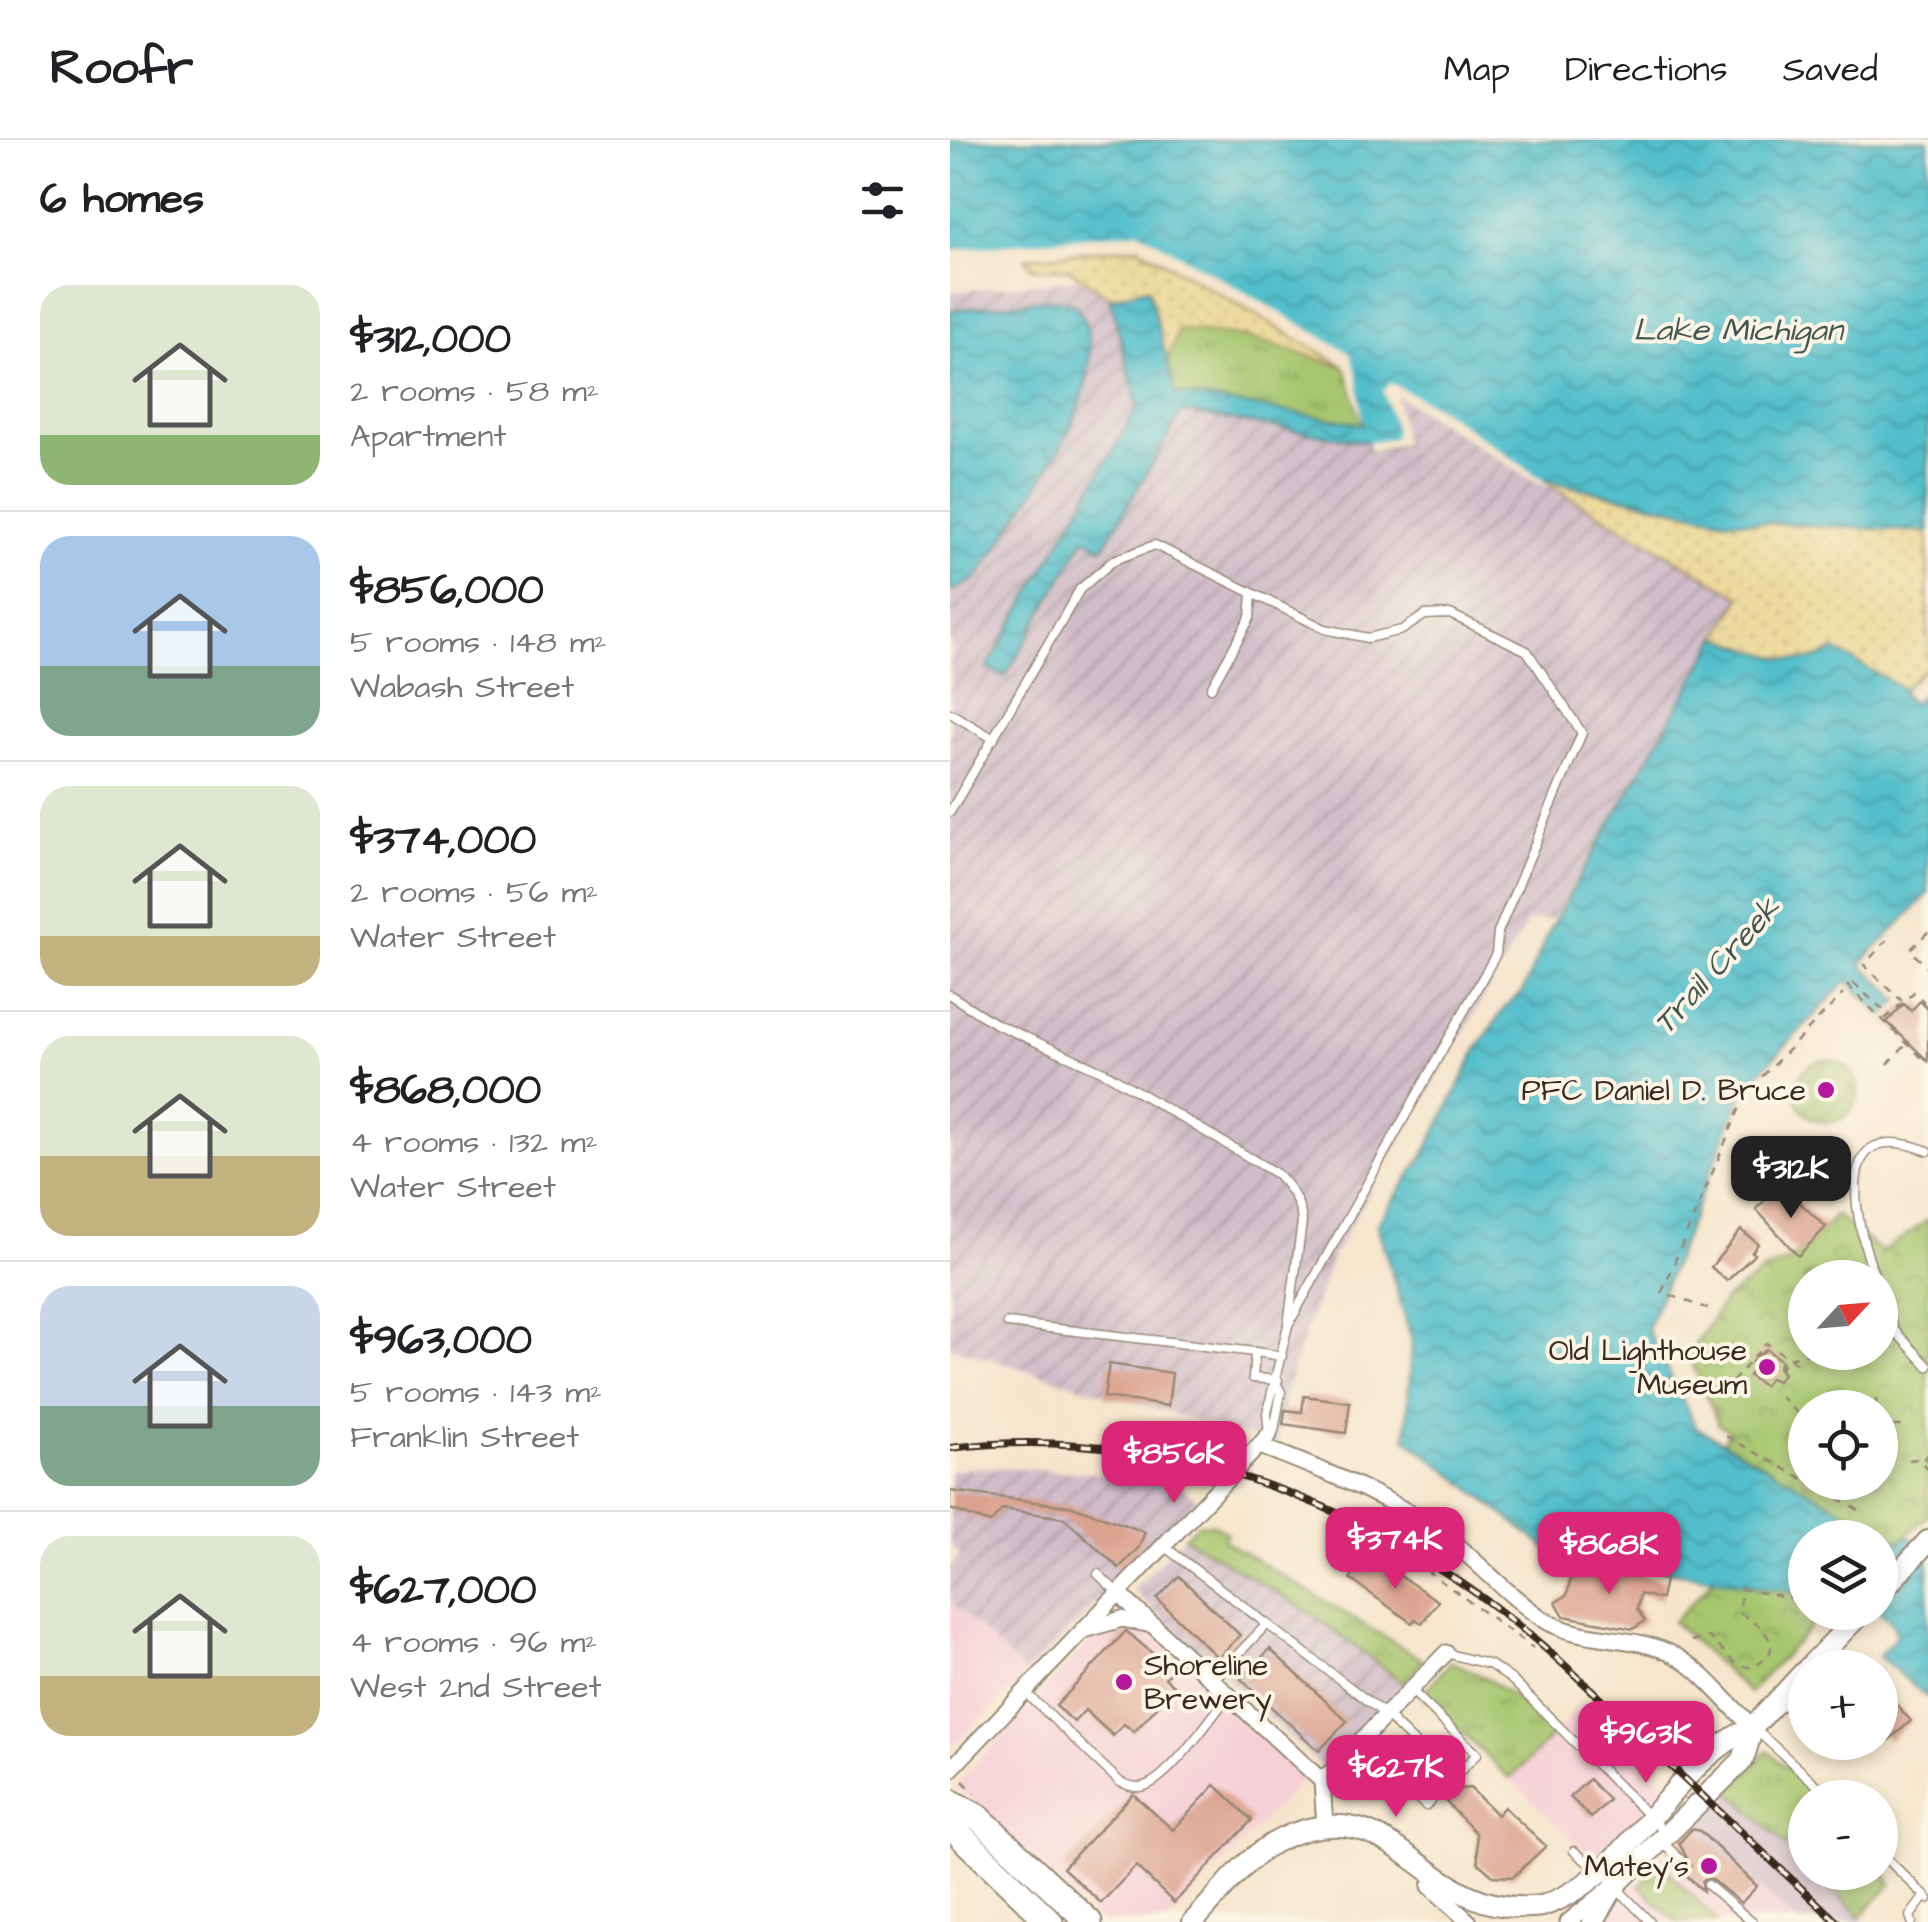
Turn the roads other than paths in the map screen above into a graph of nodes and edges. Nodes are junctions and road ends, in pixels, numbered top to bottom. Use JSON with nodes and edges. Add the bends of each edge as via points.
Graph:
{"nodes":[{"id":1,"x":1249,"y":592,"type":"junction"},
{"id":2,"x":1212,"y":688,"type":"dead end"},
{"id":3,"x":950,"y":713,"type":"edge"},
{"id":4,"x":994,"y":739,"type":"junction"},
{"id":5,"x":950,"y":812,"type":"edge"},
{"id":6,"x":950,"y":995,"type":"edge"},
{"id":7,"x":1928,"y":1151,"type":"edge"},
{"id":8,"x":1869,"y":1260,"type":"edge"},
{"id":9,"x":1007,"y":1324,"type":"dead end"},
{"id":10,"x":1288,"y":1325,"type":"junction"},
{"id":11,"x":1898,"y":1334,"type":"edge"},
{"id":12,"x":1255,"y":1352,"type":"junction"},
{"id":13,"x":1282,"y":1356,"type":"junction"},
{"id":14,"x":1928,"y":1366,"type":"edge"},
{"id":15,"x":1277,"y":1383,"type":"junction"},
{"id":16,"x":1265,"y":1441,"type":"junction"},
{"id":17,"x":1928,"y":1541,"type":"edge"},
{"id":18,"x":1165,"y":1547,"type":"junction"},
{"id":19,"x":1098,"y":1574,"type":"dead end"},
{"id":20,"x":1898,"y":1574,"type":"edge"},
{"id":21,"x":1119,"y":1594,"type":"junction"},
{"id":22,"x":1266,"y":1624,"type":"junction"},
{"id":23,"x":1152,"y":1626,"type":"junction"},
{"id":24,"x":1084,"y":1630,"type":"junction"},
{"id":25,"x":1845,"y":1630,"type":"edge"},
{"id":26,"x":1825,"y":1650,"type":"edge"},
{"id":27,"x":1446,"y":1653,"type":"joint"},
{"id":28,"x":1213,"y":1680,"type":"junction"},
{"id":29,"x":1788,"y":1689,"type":"edge"},
{"id":30,"x":1411,"y":1690,"type":"junction"},
{"id":31,"x":1025,"y":1692,"type":"junction"},
{"id":32,"x":1229,"y":1695,"type":"junction"},
{"id":33,"x":1386,"y":1715,"type":"junction"},
{"id":34,"x":1753,"y":1727,"type":"junction"},
{"id":35,"x":1358,"y":1744,"type":"junction"},
{"id":36,"x":950,"y":1770,"type":"edge"},
{"id":37,"x":1452,"y":1780,"type":"junction"},
{"id":38,"x":1811,"y":1780,"type":"edge"},
{"id":39,"x":1322,"y":1782,"type":"junction"},
{"id":40,"x":950,"y":1802,"type":"edge"},
{"id":41,"x":1651,"y":1818,"type":"junction"},
{"id":42,"x":950,"y":1820,"type":"edge"},
{"id":43,"x":1325,"y":1826,"type":"junction"},
{"id":44,"x":1664,"y":1838,"type":"junction"},
{"id":45,"x":1574,"y":1851,"type":"dead end"},
{"id":46,"x":1684,"y":1863,"type":"dead end"},
{"id":47,"x":1898,"y":1870,"type":"edge"},
{"id":48,"x":1607,"y":1879,"type":"junction"},
{"id":49,"x":1430,"y":1886,"type":"junction"},
{"id":50,"x":1708,"y":1886,"type":"dead end"},
{"id":51,"x":1927,"y":1898,"type":"edge"},
{"id":52,"x":1585,"y":1909,"type":"edge"},
{"id":53,"x":1644,"y":1920,"type":"edge"},
{"id":54,"x":1050,"y":1922,"type":"edge"},
{"id":55,"x":1089,"y":1922,"type":"edge"},
{"id":56,"x":1193,"y":1922,"type":"edge"},
{"id":57,"x":1469,"y":1922,"type":"edge"},
{"id":58,"x":1568,"y":1922,"type":"edge"},
{"id":59,"x":1752,"y":1922,"type":"edge"},
{"id":60,"x":1912,"y":1922,"type":"edge"}],
"edges":[{"from":1,"to":2,"type":"lane","via":[[1250,618]]},
{"from":1,"to":4,"type":"lane","via":[[1155,545],[1114,560],[1080,589]]},
{"from":1,"to":10,"type":"lane","via":[[1353,638],[1384,635],[1425,615],[1450,614],[1527,651],[1582,734],[1498,932],[1496,954]]},
{"from":3,"to":4,"type":"lane"},
{"from":4,"to":5,"type":"lane"},
{"from":6,"to":10,"type":"lane","via":[[994,1023],[1106,1073],[1276,1174],[1300,1207],[1302,1222]]},
{"from":7,"to":8,"type":"lane","via":[[1891,1139],[1862,1160],[1856,1222]]},
{"from":9,"to":12,"type":"lane"},
{"from":10,"to":13,"type":"lane"},
{"from":11,"to":14,"type":"lane"},
{"from":12,"to":13,"type":"lane"},
{"from":12,"to":15,"type":"lane","via":[[1253,1378]]},
{"from":13,"to":15,"type":"lane"},
{"from":15,"to":16,"type":"lane"},
{"from":16,"to":18,"type":"street"},
{"from":16,"to":34,"type":"street","via":[[1392,1502],[1546,1620],[1676,1656]]},
{"from":17,"to":20,"type":"street"},
{"from":18,"to":21,"type":"street"},
{"from":18,"to":22,"type":"lane"},
{"from":19,"to":21,"type":"lane"},
{"from":21,"to":23,"type":"street"},
{"from":21,"to":24,"type":"street"},
{"from":22,"to":28,"type":"lane"},
{"from":22,"to":33,"type":"lane"},
{"from":23,"to":24,"type":"street","via":[[1122,1618]]},
{"from":23,"to":28,"type":"street"},
{"from":24,"to":31,"type":"street"},
{"from":25,"to":26,"type":"street"},
{"from":27,"to":30,"type":"street"},
{"from":27,"to":41,"type":"lane","via":[[1490,1665],[1512,1680]]},
{"from":28,"to":32,"type":"street"},
{"from":29,"to":34,"type":"street"},
{"from":30,"to":33,"type":"street"},
{"from":30,"to":37,"type":"lane","via":[[1477,1754]]},
{"from":31,"to":32,"type":"lane","via":[[1130,1787],[1145,1786],[1168,1768]]},
{"from":31,"to":36,"type":"street"},
{"from":32,"to":39,"type":"street"},
{"from":33,"to":35,"type":"street"},
{"from":33,"to":37,"type":"lane"},
{"from":34,"to":38,"type":"lane"},
{"from":34,"to":41,"type":"street","via":[[1723,1740]]},
{"from":34,"to":44,"type":"street","via":[[1743,1760]]},
{"from":35,"to":37,"type":"lane","via":[[1426,1806]]},
{"from":35,"to":39,"type":"street"},
{"from":39,"to":43,"type":"street"},
{"from":40,"to":55,"type":"main road","via":[[979,1818]]},
{"from":41,"to":44,"type":"lane"},
{"from":41,"to":48,"type":"street"},
{"from":42,"to":54,"type":"main road"},
{"from":43,"to":49,"type":"street","via":[[1385,1842]]},
{"from":43,"to":56,"type":"street","via":[[1262,1852]]},
{"from":44,"to":46,"type":"lane"},
{"from":44,"to":48,"type":"street"},
{"from":45,"to":48,"type":"lane"},
{"from":47,"to":51,"type":"lane"},
{"from":48,"to":52,"type":"street"},
{"from":48,"to":52,"type":"street"},
{"from":48,"to":53,"type":"lane"},
{"from":49,"to":52,"type":"street","via":[[1500,1912]]},
{"from":49,"to":57,"type":"street"},
{"from":50,"to":59,"type":"lane"},
{"from":51,"to":60,"type":"lane"},
{"from":52,"to":58,"type":"street"}]}
